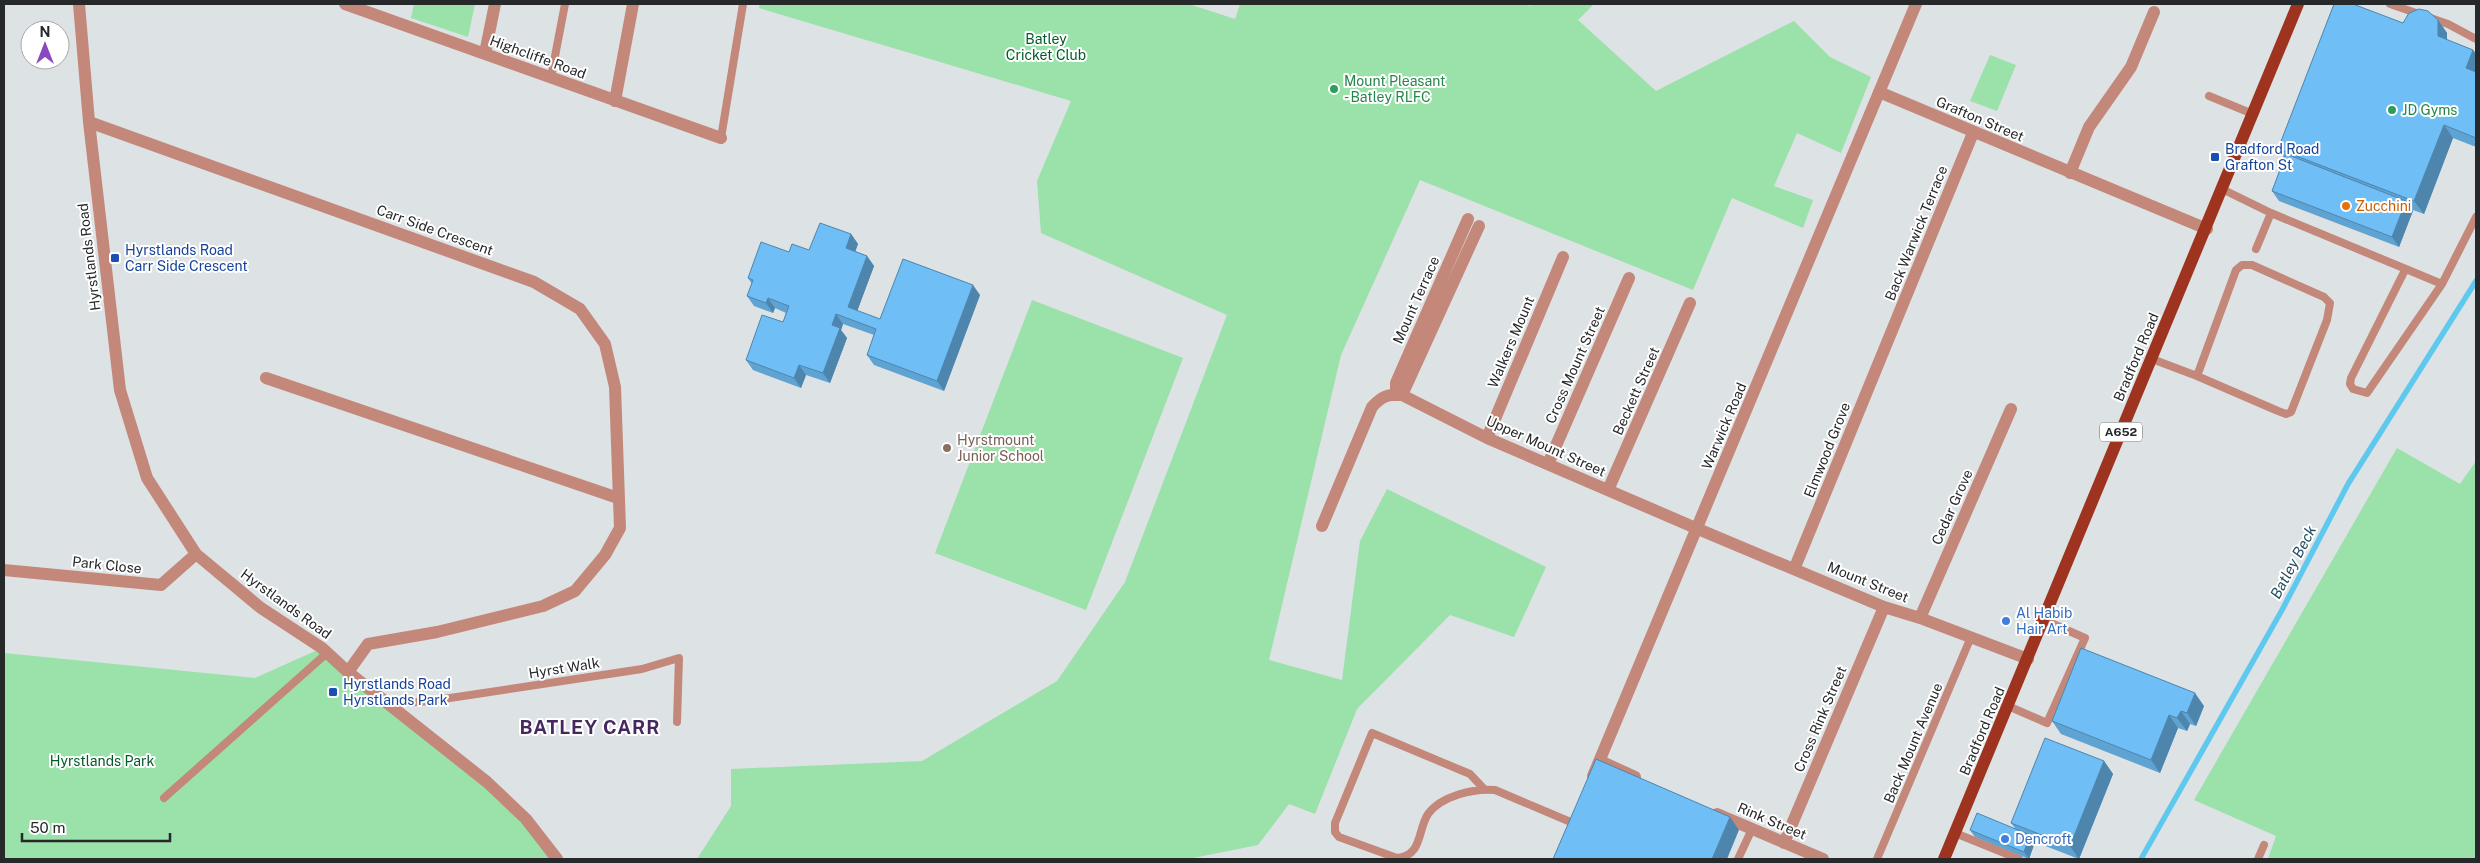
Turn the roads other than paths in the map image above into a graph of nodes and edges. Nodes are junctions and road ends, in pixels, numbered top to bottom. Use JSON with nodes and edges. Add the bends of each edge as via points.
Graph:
{"nodes":[{"id":1,"x":79,"y":4,"type":"edge"},
{"id":2,"x":345,"y":4,"type":"edge"},
{"id":3,"x":495,"y":4,"type":"edge"},
{"id":4,"x":565,"y":4,"type":"edge"},
{"id":5,"x":633,"y":4,"type":"edge"},
{"id":6,"x":743,"y":4,"type":"edge"},
{"id":7,"x":1916,"y":4,"type":"edge"},
{"id":8,"x":2298,"y":4,"type":"edge"},
{"id":9,"x":2390,"y":4,"type":"edge"},
{"id":10,"x":2154,"y":12,"type":"dead end"},
{"id":11,"x":2476,"y":39,"type":"edge"},
{"id":12,"x":485,"y":53,"type":"junction"},
{"id":13,"x":551,"y":77,"type":"junction"},
{"id":14,"x":1879,"y":92,"type":"junction"},
{"id":15,"x":2209,"y":96,"type":"dead end"},
{"id":16,"x":615,"y":101,"type":"junction"},
{"id":17,"x":2253,"y":114,"type":"junction"},
{"id":18,"x":89,"y":122,"type":"junction"},
{"id":19,"x":1973,"y":133,"type":"junction"},
{"id":20,"x":721,"y":138,"type":"joint"},
{"id":21,"x":2070,"y":173,"type":"junction"},
{"id":22,"x":2222,"y":189,"type":"junction"},
{"id":23,"x":2272,"y":213,"type":"junction"},
{"id":24,"x":2476,"y":217,"type":"edge"},
{"id":25,"x":1474,"y":222,"type":"dead end"},
{"id":26,"x":2206,"y":229,"type":"junction"},
{"id":27,"x":2256,"y":249,"type":"dead end"},
{"id":28,"x":1563,"y":257,"type":"dead end"},
{"id":29,"x":2405,"y":270,"type":"junction"},
{"id":30,"x":1629,"y":278,"type":"dead end"},
{"id":31,"x":2442,"y":284,"type":"junction"},
{"id":32,"x":1690,"y":303,"type":"dead end"},
{"id":33,"x":1887,"y":344,"type":"joint"},
{"id":34,"x":2152,"y":359,"type":"junction"},
{"id":35,"x":2197,"y":376,"type":"junction"},
{"id":36,"x":266,"y":378,"type":"dead end"},
{"id":37,"x":1399,"y":395,"type":"junction"},
{"id":38,"x":2011,"y":409,"type":"dead end"},
{"id":39,"x":1487,"y":438,"type":"junction"},
{"id":40,"x":1548,"y":464,"type":"junction"},
{"id":41,"x":1608,"y":490,"type":"junction"},
{"id":42,"x":618,"y":498,"type":"junction"},
{"id":43,"x":1322,"y":526,"type":"dead end"},
{"id":44,"x":1698,"y":529,"type":"junction"},
{"id":45,"x":196,"y":554,"type":"junction"},
{"id":46,"x":1795,"y":568,"type":"junction"},
{"id":47,"x":4,"y":570,"type":"edge"},
{"id":48,"x":1884,"y":607,"type":"junction"},
{"id":49,"x":1920,"y":618,"type":"junction"},
{"id":50,"x":2044,"y":620,"type":"junction"},
{"id":51,"x":1972,"y":637,"type":"junction"},
{"id":52,"x":327,"y":653,"type":"junction"},
{"id":53,"x":2028,"y":659,"type":"junction"},
{"id":54,"x":348,"y":672,"type":"junction"},
{"id":55,"x":389,"y":704,"type":"junction"},
{"id":56,"x":2008,"y":706,"type":"junction"},
{"id":57,"x":677,"y":722,"type":"dead end"},
{"id":58,"x":1600,"y":761,"type":"junction"},
{"id":59,"x":1470,"y":774,"type":"junction"},
{"id":60,"x":1644,"y":781,"type":"edge"},
{"id":61,"x":1588,"y":787,"type":"edge"},
{"id":62,"x":1484,"y":789,"type":"junction"},
{"id":63,"x":1469,"y":793,"type":"junction"},
{"id":64,"x":164,"y":798,"type":"dead end"},
{"id":65,"x":1707,"y":809,"type":"edge"},
{"id":66,"x":1573,"y":823,"type":"edge"},
{"id":67,"x":1752,"y":829,"type":"junction"},
{"id":68,"x":1955,"y":833,"type":"junction"},
{"id":69,"x":1784,"y":843,"type":"junction"},
{"id":70,"x":2264,"y":845,"type":"dead end"},
{"id":71,"x":1947,"y":858,"type":"edge"},
{"id":72,"x":557,"y":859,"type":"edge"},
{"id":73,"x":1738,"y":859,"type":"edge"},
{"id":74,"x":1823,"y":859,"type":"edge"},
{"id":75,"x":1877,"y":859,"type":"edge"},
{"id":76,"x":2019,"y":859,"type":"edge"},
{"id":77,"x":2258,"y":859,"type":"edge"}],
"edges":[{"from":1,"to":18,"type":"street","name":"Hyrstlands Road"},
{"from":2,"to":12,"type":"street","name":"Highcliffe Road"},
{"from":3,"to":12,"type":"street"},
{"from":4,"to":13,"type":"lane"},
{"from":5,"to":16,"type":"street"},
{"from":6,"to":20,"type":"lane"},
{"from":7,"to":14,"type":"street","name":"Warwick Road"},
{"from":8,"to":17,"type":"main road","name":"Bradford Road","number":"A652"},
{"from":9,"to":11,"type":"lane","via":[[2448,24]]},
{"from":10,"to":21,"type":"street","via":[[2131,67],[2089,127]]},
{"from":12,"to":13,"type":"street","name":"Highcliffe Road"},
{"from":13,"to":16,"type":"street","name":"Highcliffe Road"},
{"from":14,"to":19,"type":"street","name":"Grafton Street"},
{"from":14,"to":44,"type":"street","name":"Warwick Road"},
{"from":15,"to":17,"type":"lane"},
{"from":16,"to":20,"type":"street","name":"Highcliffe Road"},
{"from":17,"to":22,"type":"main road","name":"Bradford Road","number":"A652"},
{"from":18,"to":42,"type":"street","name":"Carr Side Crescent","via":[[534,282],[580,309],[604,344],[615,387]]},
{"from":18,"to":45,"type":"street","name":"Hyrstlands Road","via":[[120,390],[147,478]]},
{"from":19,"to":21,"type":"street","name":"Grafton Street"},
{"from":19,"to":33,"type":"street","name":"Back Warwick Terrace"},
{"from":21,"to":26,"type":"street","name":"Grafton Street"},
{"from":22,"to":23,"type":"lane"},
{"from":22,"to":26,"type":"main road","name":"Bradford Road","number":"A652"},
{"from":23,"to":27,"type":"lane"},
{"from":23,"to":29,"type":"lane"},
{"from":24,"to":31,"type":"lane"},
{"from":25,"to":37,"type":"street","name":"Mount Terrace","via":[[1396,383]]},
{"from":26,"to":34,"type":"main road","name":"Bradford Road","number":"A652"},
{"from":28,"to":39,"type":"street","name":"Walkers Mount"},
{"from":29,"to":31,"type":"lane"},
{"from":29,"to":31,"type":"lane","via":[[2351,378],[2350,384],[2360,392],[2367,393]]},
{"from":30,"to":40,"type":"street","name":"Cross Mount Street"},
{"from":32,"to":41,"type":"street","name":"Beckett Street"},
{"from":33,"to":46,"type":"street","name":"Elmwood Grove"},
{"from":34,"to":35,"type":"lane"},
{"from":34,"to":50,"type":"main road","name":"Bradford Road","number":"A652"},
{"from":35,"to":35,"type":"lane","via":[[2236,270],[2242,265],[2252,265],[2330,302],[2327,320],[2292,412],[2278,411]]},
{"from":36,"to":42,"type":"street"},
{"from":37,"to":39,"type":"street","name":"Upper Mount Street"},
{"from":37,"to":43,"type":"street","via":[[1382,396],[1372,407]]},
{"from":38,"to":49,"type":"street","name":"Cedar Grove"},
{"from":39,"to":40,"type":"street","name":"Upper Mount Street"},
{"from":40,"to":41,"type":"street","name":"Upper Mount Street"},
{"from":41,"to":44,"type":"street","name":"Upper Mount Street"},
{"from":42,"to":54,"type":"street","name":"Carr Side Crescent","via":[[620,528],[606,555],[575,591],[543,606],[437,632],[368,644]]},
{"from":44,"to":46,"type":"street","name":"Mount Street"},
{"from":44,"to":58,"type":"street","name":"Warwick Road"},
{"from":45,"to":47,"type":"street","name":"Park Close","via":[[161,585]]},
{"from":45,"to":52,"type":"street","name":"Hyrstlands Road","via":[[261,608]]},
{"from":46,"to":48,"type":"street","name":"Mount Street"},
{"from":48,"to":49,"type":"street","name":"Mount Street"},
{"from":48,"to":69,"type":"street","name":"Cross Rink Street"},
{"from":49,"to":51,"type":"street","name":"Mount Street"},
{"from":50,"to":53,"type":"main road","name":"Bradford Road","number":"A652"},
{"from":50,"to":56,"type":"lane","via":[[2085,638],[2047,723]]},
{"from":51,"to":53,"type":"street","name":"Mount Street"},
{"from":51,"to":75,"type":"lane","name":"Back Mount Avenue"},
{"from":52,"to":54,"type":"street","name":"Hyrstlands Road"},
{"from":52,"to":64,"type":"lane"},
{"from":53,"to":56,"type":"main road","name":"Bradford Road","number":"A652"},
{"from":54,"to":55,"type":"street","name":"Hyrstlands Road"},
{"from":55,"to":57,"type":"lane","name":"Hyrst Walk","via":[[430,701],[633,670],[679,658]]},
{"from":55,"to":72,"type":"street","name":"Hyrstlands Road","via":[[487,782],[526,819]]},
{"from":56,"to":68,"type":"main road","name":"Bradford Road","number":"A652"},
{"from":58,"to":60,"type":"street"},
{"from":58,"to":61,"type":"street","name":"Warwick Road"},
{"from":59,"to":62,"type":"lane"},
{"from":59,"to":63,"type":"lane"},
{"from":59,"to":63,"type":"lane","via":[[1372,733],[1335,823],[1335,832],[1339,837],[1397,858],[1406,857],[1416,848],[1428,814],[1448,798]]},
{"from":62,"to":63,"type":"lane"},
{"from":62,"to":66,"type":"lane","via":[[1495,790]]},
{"from":65,"to":67,"type":"street","name":"Rink Street"},
{"from":67,"to":69,"type":"street","name":"Rink Street"},
{"from":67,"to":73,"type":"lane"},
{"from":68,"to":71,"type":"main road","name":"Bradford Road","number":"A652"},
{"from":68,"to":76,"type":"lane"},
{"from":69,"to":74,"type":"street","name":"Rink Street"},
{"from":70,"to":77,"type":"lane"}]}
